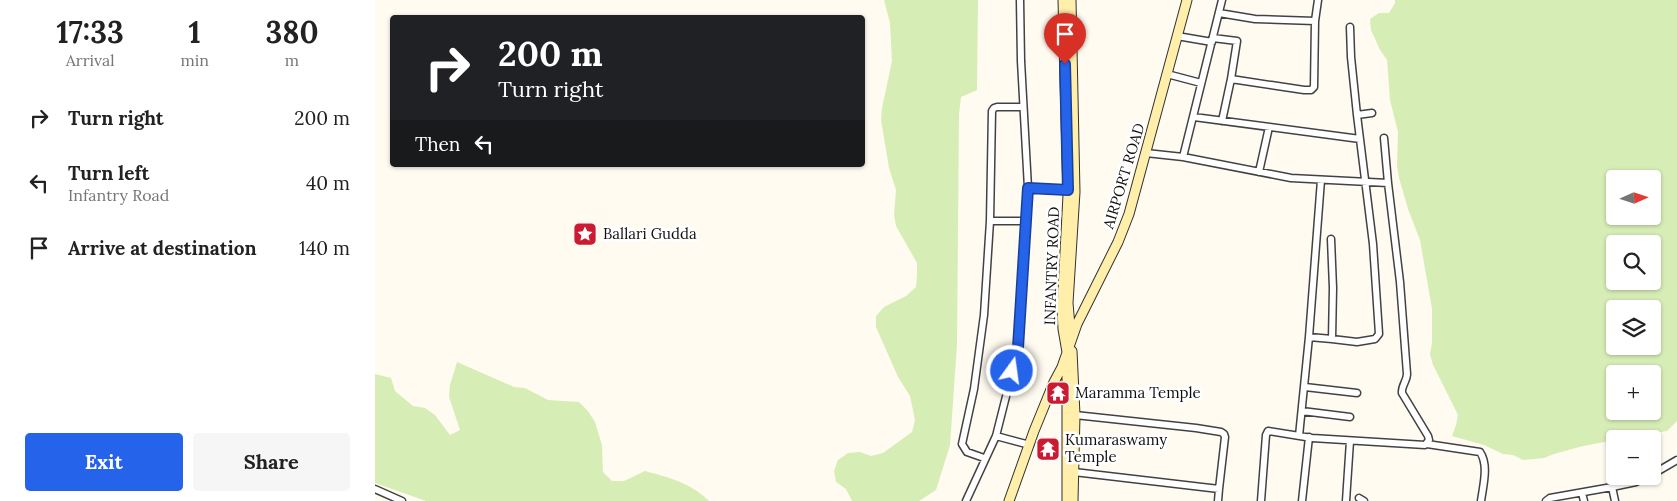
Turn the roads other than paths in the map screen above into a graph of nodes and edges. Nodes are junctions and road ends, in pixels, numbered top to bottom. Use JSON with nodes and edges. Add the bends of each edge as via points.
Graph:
{"nodes":[{"id":1,"x":1019,"y":0,"type":"edge"},
{"id":2,"x":1063,"y":0,"type":"edge"},
{"id":3,"x":1071,"y":0,"type":"edge"},
{"id":4,"x":1187,"y":0,"type":"edge"},
{"id":5,"x":1222,"y":0,"type":"edge"},
{"id":6,"x":1318,"y":0,"type":"edge"},
{"id":7,"x":1219,"y":13,"type":"junction"},
{"id":8,"x":1315,"y":21,"type":"junction"},
{"id":9,"x":1351,"y":27,"type":"dead end"},
{"id":10,"x":1177,"y":36,"type":"junction"},
{"id":11,"x":1212,"y":40,"type":"junction"},
{"id":12,"x":1167,"y":74,"type":"junction"},
{"id":13,"x":1231,"y":79,"type":"junction"},
{"id":14,"x":1201,"y":83,"type":"junction"},
{"id":15,"x":1023,"y":108,"type":"junction"},
{"id":16,"x":1372,"y":113,"type":"dead end"},
{"id":17,"x":1357,"y":115,"type":"junction"},
{"id":18,"x":1194,"y":117,"type":"junction"},
{"id":19,"x":1222,"y":120,"type":"junction"},
{"id":20,"x":1269,"y":126,"type":"junction"},
{"id":21,"x":1384,"y":138,"type":"dead end"},
{"id":22,"x":1360,"y":139,"type":"junction"},
{"id":23,"x":1147,"y":153,"type":"junction"},
{"id":24,"x":1183,"y":157,"type":"junction"},
{"id":25,"x":1259,"y":172,"type":"junction"},
{"id":26,"x":1321,"y":180,"type":"junction"},
{"id":27,"x":1365,"y":182,"type":"junction"},
{"id":28,"x":1388,"y":183,"type":"junction"},
{"id":29,"x":1028,"y":188,"type":"junction"},
{"id":30,"x":1068,"y":190,"type":"junction"},
{"id":31,"x":990,"y":221,"type":"junction"},
{"id":32,"x":1026,"y":221,"type":"junction"},
{"id":33,"x":1331,"y":238,"type":"dead end"},
{"id":34,"x":1309,"y":337,"type":"junction"},
{"id":35,"x":1332,"y":339,"type":"junction"},
{"id":36,"x":1070,"y":345,"type":"junction"},
{"id":37,"x":1305,"y":387,"type":"junction"},
{"id":38,"x":1357,"y":393,"type":"dead end"},
{"id":39,"x":1302,"y":411,"type":"junction"},
{"id":40,"x":1075,"y":415,"type":"junction"},
{"id":41,"x":1351,"y":417,"type":"dead end"},
{"id":42,"x":996,"y":436,"type":"junction"},
{"id":43,"x":1299,"y":436,"type":"junction"},
{"id":44,"x":1309,"y":437,"type":"junction"},
{"id":45,"x":1350,"y":441,"type":"junction"},
{"id":46,"x":1427,"y":444,"type":"junction"},
{"id":47,"x":1030,"y":445,"type":"junction"},
{"id":48,"x":985,"y":458,"type":"junction"},
{"id":49,"x":1677,"y":460,"type":"edge"},
{"id":50,"x":1661,"y":469,"type":"edge"},
{"id":51,"x":1075,"y":472,"type":"junction"},
{"id":52,"x":1622,"y":485,"type":"edge"},
{"id":53,"x":1612,"y":487,"type":"junction"},
{"id":54,"x":375,"y":489,"type":"edge"},
{"id":55,"x":1219,"y":489,"type":"junction"},
{"id":56,"x":1582,"y":492,"type":"junction"},
{"id":57,"x":401,"y":501,"type":"edge"},
{"id":58,"x":966,"y":501,"type":"edge"},
{"id":59,"x":1009,"y":501,"type":"edge"},
{"id":60,"x":1067,"y":501,"type":"edge"},
{"id":61,"x":1073,"y":501,"type":"edge"},
{"id":62,"x":1217,"y":501,"type":"edge"},
{"id":63,"x":1261,"y":501,"type":"edge"},
{"id":64,"x":1302,"y":501,"type":"edge"},
{"id":65,"x":1346,"y":501,"type":"edge"},
{"id":66,"x":1481,"y":501,"type":"edge"},
{"id":67,"x":1546,"y":501,"type":"edge"},
{"id":68,"x":1584,"y":501,"type":"edge"},
{"id":69,"x":1615,"y":501,"type":"edge"}],
"edges":[{"from":1,"to":15,"type":"street"},
{"from":2,"to":30,"type":"street","name":"INFANTRY ROAD"},
{"from":3,"to":36,"type":"street","name":"INFANTRY ROAD","via":[[1075,192],[1068,303]]},
{"from":4,"to":10,"type":"street","name":"AIRPORT ROAD"},
{"from":5,"to":7,"type":"street"},
{"from":6,"to":8,"type":"street"},
{"from":7,"to":8,"type":"street","via":[[1255,19]]},
{"from":7,"to":11,"type":"street"},
{"from":8,"to":13,"type":"street","via":[[1314,87],[1311,90]]},
{"from":9,"to":17,"type":"street"},
{"from":10,"to":11,"type":"street"},
{"from":10,"to":12,"type":"street","name":"AIRPORT ROAD"},
{"from":11,"to":13,"type":"street","via":[[1237,41]]},
{"from":11,"to":14,"type":"street"},
{"from":12,"to":14,"type":"street"},
{"from":12,"to":23,"type":"street","name":"AIRPORT ROAD"},
{"from":13,"to":19,"type":"street"},
{"from":14,"to":18,"type":"street"},
{"from":15,"to":29,"type":"street"},
{"from":15,"to":31,"type":"street","via":[[997,107],[992,111]]},
{"from":16,"to":17,"type":"street"},
{"from":17,"to":22,"type":"street"},
{"from":18,"to":19,"type":"street"},
{"from":18,"to":24,"type":"street"},
{"from":19,"to":20,"type":"street"},
{"from":20,"to":22,"type":"street"},
{"from":20,"to":25,"type":"street"},
{"from":21,"to":28,"type":"street"},
{"from":22,"to":27,"type":"street"},
{"from":23,"to":24,"type":"street"},
{"from":23,"to":36,"type":"street","name":"AIRPORT ROAD","via":[[1122,233]]},
{"from":24,"to":25,"type":"street"},
{"from":25,"to":26,"type":"street"},
{"from":26,"to":27,"type":"street"},
{"from":26,"to":34,"type":"street"},
{"from":27,"to":28,"type":"street"},
{"from":27,"to":35,"type":"street","via":[[1379,334],[1375,339],[1357,342]]},
{"from":28,"to":46,"type":"street","via":[[1407,374],[1401,390],[1428,436]]},
{"from":29,"to":30,"type":"street"},
{"from":29,"to":32,"type":"street"},
{"from":30,"to":36,"type":"street","name":"INFANTRY ROAD","via":[[1061,309],[1063,330]]},
{"from":31,"to":32,"type":"street"},
{"from":31,"to":48,"type":"street","via":[[984,314],[974,389],[962,444],[967,452]]},
{"from":32,"to":42,"type":"street","via":[[1018,348]]},
{"from":33,"to":35,"type":"street"},
{"from":34,"to":35,"type":"street"},
{"from":34,"to":37,"type":"street"},
{"from":36,"to":40,"type":"street"},
{"from":36,"to":47,"type":"street","name":"AIRPORT ROAD"},
{"from":36,"to":60,"type":"street","via":[[1067,364]]},
{"from":37,"to":38,"type":"street"},
{"from":37,"to":39,"type":"street"},
{"from":39,"to":41,"type":"street"},
{"from":39,"to":43,"type":"street"},
{"from":40,"to":51,"type":"street"},
{"from":40,"to":55,"type":"street","via":[[1221,432],[1225,437]]},
{"from":42,"to":47,"type":"street"},
{"from":42,"to":48,"type":"street"},
{"from":43,"to":44,"type":"street"},
{"from":43,"to":63,"type":"street","via":[[1268,431]]},
{"from":44,"to":45,"type":"street"},
{"from":44,"to":64,"type":"street"},
{"from":45,"to":46,"type":"street"},
{"from":45,"to":65,"type":"street"},
{"from":46,"to":66,"type":"street","via":[[1480,452],[1485,469]]},
{"from":47,"to":59,"type":"street","name":"AIRPORT ROAD"},
{"from":48,"to":58,"type":"street"},
{"from":49,"to":50,"type":"street"},
{"from":51,"to":55,"type":"street"},
{"from":51,"to":61,"type":"street"},
{"from":52,"to":53,"type":"street"},
{"from":53,"to":56,"type":"street"},
{"from":53,"to":69,"type":"street"},
{"from":54,"to":57,"type":"street"},
{"from":55,"to":62,"type":"street"},
{"from":56,"to":67,"type":"street"},
{"from":56,"to":68,"type":"street"}]}
